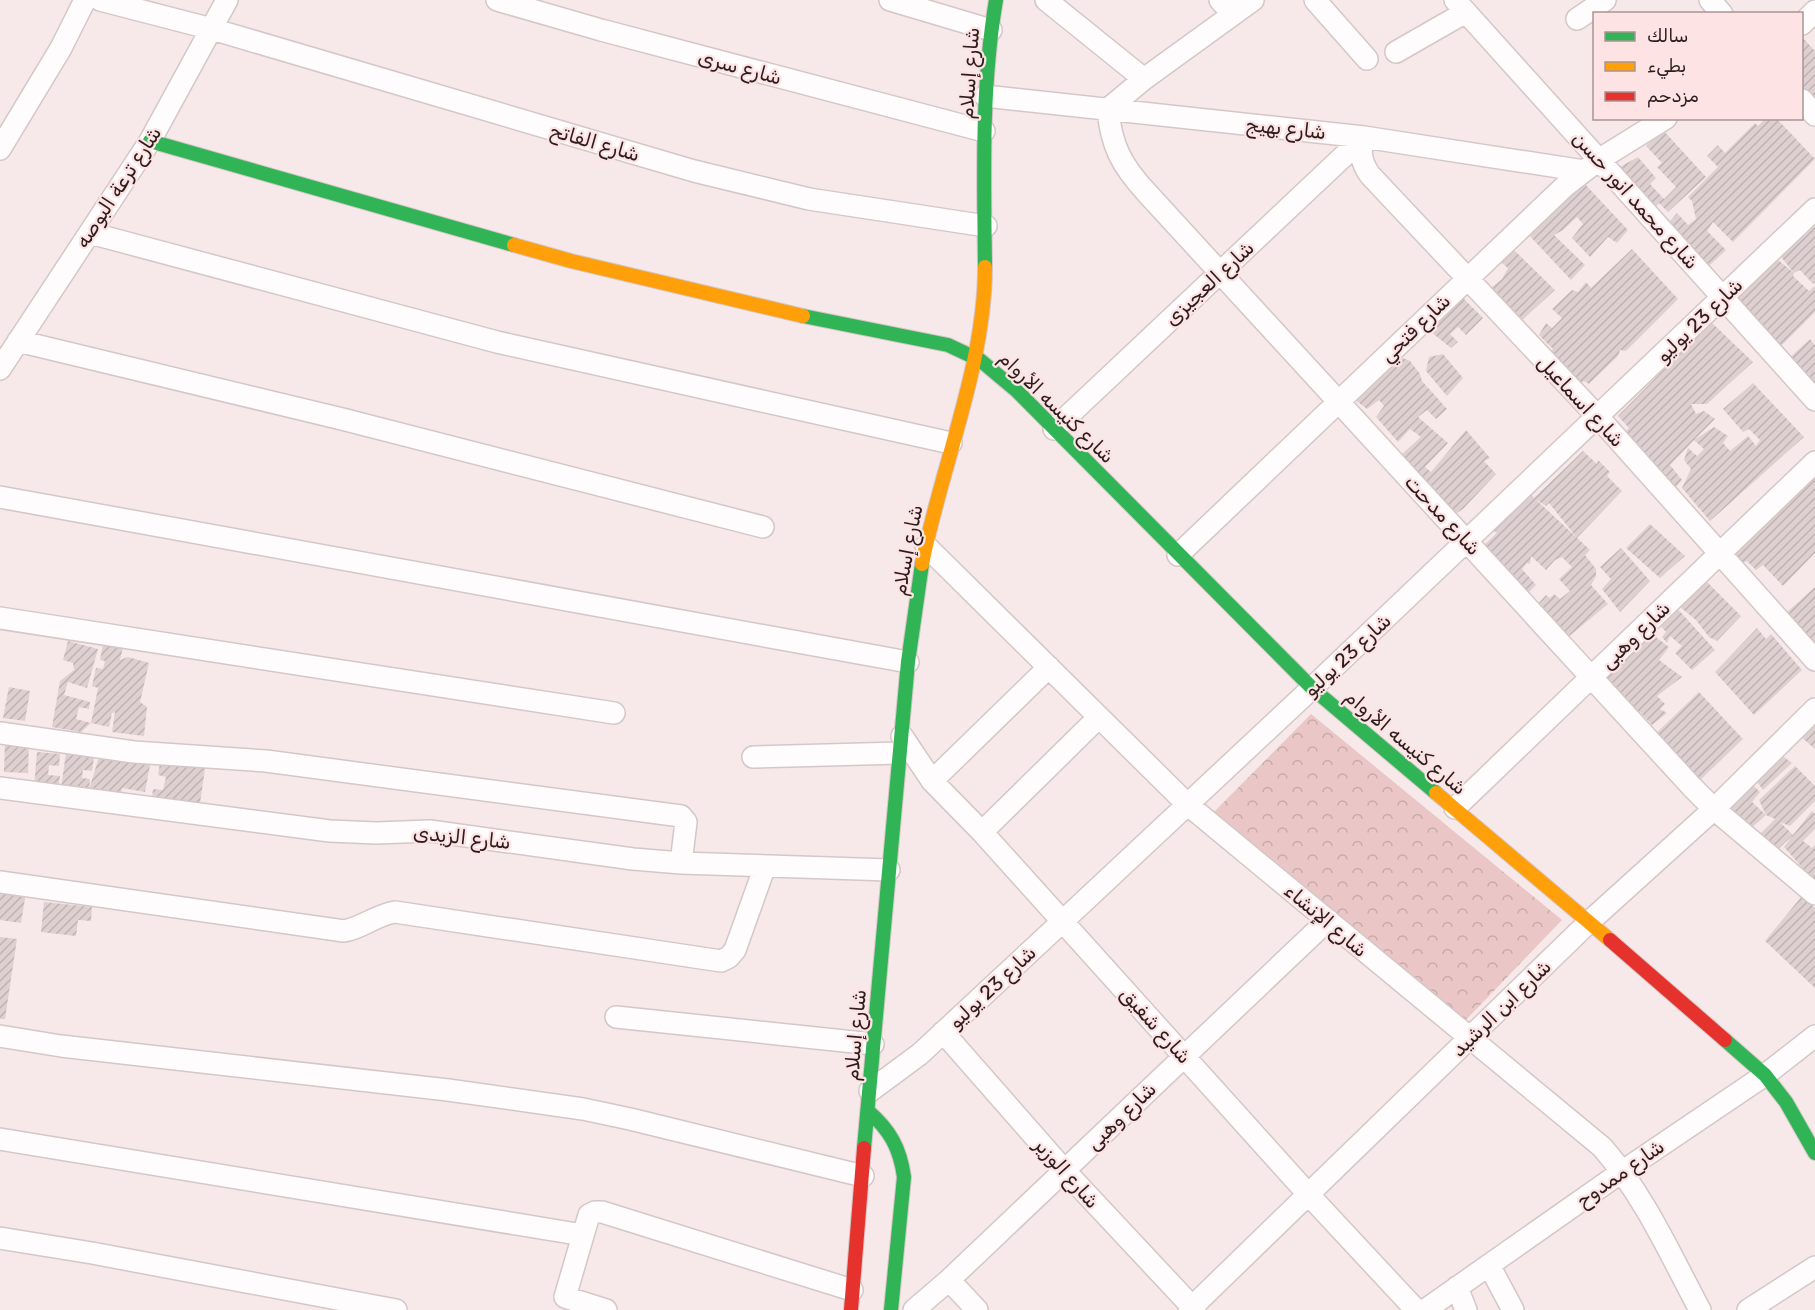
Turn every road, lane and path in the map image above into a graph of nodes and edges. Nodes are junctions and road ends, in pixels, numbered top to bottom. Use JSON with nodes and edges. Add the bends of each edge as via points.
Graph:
{"nodes":[{"id":1,"x":85,"y":0,"type":"edge"},
{"id":2,"x":100,"y":0,"type":"edge"},
{"id":3,"x":227,"y":0,"type":"edge"},
{"id":4,"x":497,"y":0,"type":"edge"},
{"id":5,"x":890,"y":0,"type":"edge"},
{"id":6,"x":996,"y":0,"type":"edge"},
{"id":7,"x":1046,"y":0,"type":"edge"},
{"id":8,"x":1253,"y":0,"type":"edge"},
{"id":9,"x":1315,"y":0,"type":"edge"},
{"id":10,"x":1605,"y":0,"type":"edge"},
{"id":11,"x":1710,"y":0,"type":"edge"},
{"id":12,"x":1461,"y":6,"type":"edge"},
{"id":13,"x":1226,"y":7,"type":"edge"},
{"id":14,"x":1815,"y":11,"type":"edge"},
{"id":15,"x":1720,"y":12,"type":"edge"},
{"id":16,"x":1577,"y":20,"type":"dead end"},
{"id":17,"x":1803,"y":23,"type":"edge"},
{"id":18,"x":212,"y":29,"type":"junction"},
{"id":19,"x":991,"y":30,"type":"junction"},
{"id":20,"x":1396,"y":52,"type":"dead end"},
{"id":21,"x":1367,"y":59,"type":"dead end"},
{"id":22,"x":1144,"y":79,"type":"junction"},
{"id":23,"x":985,"y":96,"type":"junction"},
{"id":24,"x":1803,"y":101,"type":"edge"},
{"id":25,"x":1108,"y":109,"type":"junction"},
{"id":26,"x":1815,"y":115,"type":"edge"},
{"id":27,"x":1663,"y":120,"type":"edge"},
{"id":28,"x":984,"y":131,"type":"junction"},
{"id":29,"x":1364,"y":137,"type":"junction"},
{"id":30,"x":150,"y":141,"type":"junction"},
{"id":31,"x":0,"y":149,"type":"edge"},
{"id":32,"x":1592,"y":165,"type":"junction"},
{"id":33,"x":1815,"y":209,"type":"edge"},
{"id":34,"x":986,"y":226,"type":"junction"},
{"id":35,"x":90,"y":233,"type":"junction"},
{"id":36,"x":1220,"y":273,"type":"junction"},
{"id":37,"x":1467,"y":280,"type":"junction"},
{"id":38,"x":1722,"y":297,"type":"junction"},
{"id":39,"x":18,"y":341,"type":"junction"},
{"id":40,"x":975,"y":356,"type":"junction"},
{"id":41,"x":0,"y":369,"type":"edge"},
{"id":42,"x":1815,"y":400,"type":"edge"},
{"id":43,"x":1338,"y":402,"type":"junction"},
{"id":44,"x":1598,"y":417,"type":"junction"},
{"id":45,"x":1054,"y":429,"type":"junction"},
{"id":46,"x":951,"y":443,"type":"junction"},
{"id":47,"x":1815,"y":462,"type":"edge"},
{"id":48,"x":0,"y":497,"type":"edge"},
{"id":49,"x":763,"y":527,"type":"dead end"},
{"id":50,"x":1467,"y":541,"type":"junction"},
{"id":51,"x":926,"y":546,"type":"junction"},
{"id":52,"x":1720,"y":554,"type":"junction"},
{"id":53,"x":1178,"y":555,"type":"junction"},
{"id":54,"x":0,"y":618,"type":"edge"},
{"id":55,"x":1815,"y":660,"type":"edge"},
{"id":56,"x":908,"y":662,"type":"junction"},
{"id":57,"x":1049,"y":667,"type":"junction"},
{"id":58,"x":1592,"y":677,"type":"junction"},
{"id":59,"x":1312,"y":688,"type":"junction"},
{"id":60,"x":1815,"y":709,"type":"edge"},
{"id":61,"x":614,"y":713,"type":"dead end"},
{"id":62,"x":1099,"y":717,"type":"junction"},
{"id":63,"x":0,"y":734,"type":"edge"},
{"id":64,"x":901,"y":744,"type":"junction"},
{"id":65,"x":753,"y":757,"type":"dead end"},
{"id":66,"x":932,"y":781,"type":"junction"},
{"id":67,"x":0,"y":788,"type":"edge"},
{"id":68,"x":1187,"y":804,"type":"junction"},
{"id":69,"x":1455,"y":808,"type":"junction"},
{"id":70,"x":1714,"y":809,"type":"junction"},
{"id":71,"x":982,"y":832,"type":"junction"},
{"id":72,"x":681,"y":863,"type":"junction"},
{"id":73,"x":765,"y":866,"type":"junction"},
{"id":74,"x":889,"y":870,"type":"junction"},
{"id":75,"x":0,"y":882,"type":"edge"},
{"id":76,"x":1815,"y":894,"type":"edge"},
{"id":77,"x":1063,"y":921,"type":"junction"},
{"id":78,"x":1328,"y":921,"type":"junction"},
{"id":79,"x":1589,"y":922,"type":"junction"},
{"id":80,"x":616,"y":1017,"type":"dead end"},
{"id":81,"x":943,"y":1032,"type":"junction"},
{"id":82,"x":0,"y":1036,"type":"edge"},
{"id":83,"x":1815,"y":1036,"type":"edge"},
{"id":84,"x":1470,"y":1038,"type":"junction"},
{"id":85,"x":873,"y":1044,"type":"junction"},
{"id":86,"x":1184,"y":1056,"type":"junction"},
{"id":87,"x":1765,"y":1075,"type":"junction"},
{"id":88,"x":869,"y":1101,"type":"junction"},
{"id":89,"x":0,"y":1139,"type":"edge"},
{"id":90,"x":1815,"y":1153,"type":"edge"},
{"id":91,"x":1064,"y":1170,"type":"junction"},
{"id":92,"x":1623,"y":1171,"type":"junction"},
{"id":93,"x":863,"y":1176,"type":"junction"},
{"id":94,"x":1308,"y":1194,"type":"junction"},
{"id":95,"x":582,"y":1235,"type":"junction"},
{"id":96,"x":0,"y":1238,"type":"edge"},
{"id":97,"x":1489,"y":1265,"type":"junction"},
{"id":98,"x":1815,"y":1267,"type":"edge"},
{"id":99,"x":949,"y":1280,"type":"junction"},
{"id":100,"x":1457,"y":1287,"type":"junction"},
{"id":101,"x":851,"y":1300,"type":"edge"},
{"id":102,"x":562,"y":1303,"type":"edge"},
{"id":103,"x":1192,"y":1309,"type":"edge"},
{"id":104,"x":396,"y":1310,"type":"edge"},
{"id":105,"x":606,"y":1310,"type":"edge"},
{"id":106,"x":891,"y":1310,"type":"edge"},
{"id":107,"x":914,"y":1310,"type":"edge"},
{"id":108,"x":977,"y":1310,"type":"edge"},
{"id":109,"x":1416,"y":1310,"type":"edge"},
{"id":110,"x":1425,"y":1310,"type":"edge"},
{"id":111,"x":1466,"y":1310,"type":"edge"},
{"id":112,"x":1513,"y":1310,"type":"edge"},
{"id":113,"x":1700,"y":1310,"type":"edge"},
{"id":114,"x":1748,"y":1310,"type":"edge"}],
"edges":[{"from":1,"to":31,"type":"street"},
{"from":2,"to":18,"type":"street","name":"شارع الفاتح"},
{"from":3,"to":18,"type":"street","name":"شارع ترعة البوصه"},
{"from":4,"to":28,"type":"street","name":"شارع سرى"},
{"from":5,"to":19,"type":"street"},
{"from":6,"to":19,"type":"street","name":"شارع إسلام"},
{"from":7,"to":22,"type":"street"},
{"from":8,"to":13,"type":"street"},
{"from":9,"to":21,"type":"street"},
{"from":10,"to":16,"type":"street"},
{"from":11,"to":15,"type":"street"},
{"from":12,"to":20,"type":"street"},
{"from":12,"to":32,"type":"street","name":"شارع محمد انور حسن"},
{"from":13,"to":22,"type":"street"},
{"from":14,"to":17,"type":"street"},
{"from":18,"to":30,"type":"street","name":"شارع ترعة البوصه"},
{"from":18,"to":34,"type":"street","name":"شارع الفاتح","via":[[751,186],[832,203]]},
{"from":19,"to":23,"type":"street","name":"شارع إسلام"},
{"from":22,"to":25,"type":"street"},
{"from":23,"to":25,"type":"street","name":"شارع بهيج"},
{"from":23,"to":28,"type":"street","name":"شارع إسلام"},
{"from":24,"to":26,"type":"street"},
{"from":25,"to":29,"type":"street","name":"شارع بهيج"},
{"from":25,"to":36,"type":"street","name":"شارع مدحت","via":[[1114,146],[1122,164]]},
{"from":27,"to":32,"type":"street","name":"شارع فتحي"},
{"from":28,"to":34,"type":"street","name":"شارع إسلام"},
{"from":29,"to":32,"type":"street","name":"شارع بهيج"},
{"from":29,"to":36,"type":"street","name":"شارع العجيزى"},
{"from":29,"to":37,"type":"street","name":"شارع اسماعيل","via":[[1364,167]]},
{"from":30,"to":35,"type":"street","name":"شارع ترعة البوصه"},
{"from":30,"to":40,"type":"street","name":"شارع كنيسه الأروام","via":[[571,261],[781,312],[935,341]]},
{"from":32,"to":37,"type":"street","name":"شارع فتحي","via":[[1547,202]]},
{"from":32,"to":38,"type":"street","name":"شارع محمد انور حسن"},
{"from":33,"to":38,"type":"street","name":"شارع 23 يوليو"},
{"from":34,"to":40,"type":"street","name":"شارع إسلام","via":[[985,292]]},
{"from":35,"to":39,"type":"street","name":"شارع ترعة البوصه"},
{"from":35,"to":46,"type":"street","via":[[497,342]]},
{"from":36,"to":43,"type":"street","name":"شارع مدحت"},
{"from":36,"to":45,"type":"street","name":"شارع العجيزى"},
{"from":37,"to":43,"type":"street","name":"شارع فتحي"},
{"from":37,"to":44,"type":"street","name":"شارع اسماعيل"},
{"from":38,"to":42,"type":"street","name":"شارع محمد انور حسن"},
{"from":38,"to":44,"type":"street","name":"شارع 23 يوليو"},
{"from":39,"to":41,"type":"street","name":"شارع ترعة البوصه"},
{"from":39,"to":49,"type":"street"},
{"from":40,"to":45,"type":"street","name":"شارع كنيسه الأروام"},
{"from":40,"to":46,"type":"street","name":"شارع إسلام"},
{"from":43,"to":50,"type":"street","name":"شارع مدحت"},
{"from":43,"to":53,"type":"street","name":"شارع فتحي"},
{"from":44,"to":50,"type":"street","name":"شارع 23 يوليو"},
{"from":44,"to":52,"type":"street","name":"شارع اسماعيل"},
{"from":45,"to":53,"type":"street","name":"شارع كنيسه الأروام"},
{"from":46,"to":51,"type":"street","name":"شارع إسلام"},
{"from":47,"to":52,"type":"street","name":"شارع وهبى"},
{"from":48,"to":56,"type":"street"},
{"from":50,"to":58,"type":"street","name":"شارع مدحت"},
{"from":50,"to":59,"type":"street","name":"شارع 23 يوليو"},
{"from":51,"to":56,"type":"street","name":"شارع إسلام"},
{"from":51,"to":57,"type":"street","name":"شارع الإنشاء"},
{"from":52,"to":55,"type":"street","name":"شارع اسماعيل"},
{"from":52,"to":58,"type":"street","name":"شارع وهبى"},
{"from":53,"to":59,"type":"street","name":"شارع كنيسه الأروام"},
{"from":54,"to":61,"type":"street"},
{"from":56,"to":64,"type":"street","name":"شارع إسلام"},
{"from":57,"to":62,"type":"street","name":"شارع الإنشاء"},
{"from":57,"to":66,"type":"street"},
{"from":58,"to":69,"type":"street","name":"شارع وهبى"},
{"from":58,"to":70,"type":"street","name":"شارع مدحت"},
{"from":59,"to":68,"type":"street","name":"شارع 23 يوليو"},
{"from":59,"to":69,"type":"street","name":"شارع كنيسه الأروام"},
{"from":60,"to":70,"type":"street","name":"شارع ابن الرشيد"},
{"from":62,"to":68,"type":"street","name":"شارع الإنشاء"},
{"from":62,"to":71,"type":"street"},
{"from":63,"to":72,"type":"street","via":[[135,752],[266,760],[681,816],[686,822]]},
{"from":64,"to":65,"type":"street"},
{"from":64,"to":66,"type":"street","name":"شارع شفيق"},
{"from":64,"to":74,"type":"street","name":"شارع إسلام"},
{"from":66,"to":71,"type":"street","name":"شارع شفيق"},
{"from":67,"to":72,"type":"street","name":"شارع الزيدى","via":[[330,831],[430,831]]},
{"from":68,"to":77,"type":"street","name":"شارع 23 يوليو"},
{"from":68,"to":78,"type":"street","name":"شارع الإنشاء"},
{"from":69,"to":79,"type":"street","name":"شارع كنيسه الأروام"},
{"from":70,"to":76,"type":"street","name":"شارع مدحت"},
{"from":70,"to":79,"type":"street","name":"شارع ابن الرشيد"},
{"from":71,"to":77,"type":"street","name":"شارع شفيق"},
{"from":72,"to":73,"type":"street","name":"شارع الزيدى"},
{"from":73,"to":74,"type":"street","name":"شارع الزيدى"},
{"from":73,"to":75,"type":"street","via":[[735,950],[721,961],[395,912],[344,931]]},
{"from":74,"to":85,"type":"street","name":"شارع إسلام"},
{"from":77,"to":81,"type":"street","name":"شارع 23 يوليو"},
{"from":77,"to":86,"type":"street","name":"شارع شفيق"},
{"from":78,"to":84,"type":"street","name":"شارع الإنشاء"},
{"from":78,"to":86,"type":"street","name":"شارع وهبى"},
{"from":79,"to":84,"type":"street","name":"شارع ابن الرشيد"},
{"from":79,"to":87,"type":"street","name":"شارع كنيسه الأروام"},
{"from":80,"to":85,"type":"street"},
{"from":81,"to":88,"type":"street","name":"شارع 23 يوليو"},
{"from":81,"to":91,"type":"street","name":"شارع الوزير"},
{"from":82,"to":93,"type":"street","via":[[584,1109]]},
{"from":83,"to":87,"type":"street","name":"شارع ممدوح"},
{"from":84,"to":92,"type":"street","name":"شارع الإنشاء","via":[[1579,1127]]},
{"from":84,"to":94,"type":"street","name":"شارع ابن الرشيد"},
{"from":85,"to":88,"type":"street","name":"شارع إسلام"},
{"from":86,"to":91,"type":"street","name":"شارع وهبى"},
{"from":86,"to":94,"type":"street","name":"شارع شفيق"},
{"from":87,"to":90,"type":"street","name":"شارع كنيسه الأروام","via":[[1786,1101]]},
{"from":87,"to":92,"type":"street","name":"شارع ممدوح"},
{"from":88,"to":93,"type":"street","name":"شارع إسلام"},
{"from":88,"to":106,"type":"street","via":[[895,1139],[904,1177]]},
{"from":89,"to":95,"type":"street"},
{"from":91,"to":99,"type":"street","name":"شارع وهبى"},
{"from":91,"to":103,"type":"street","name":"شارع الوزير"},
{"from":92,"to":97,"type":"street","name":"شارع ممدوح"},
{"from":92,"to":113,"type":"street","name":"شارع الإنشاء"},
{"from":93,"to":101,"type":"street","name":"شارع إسلام"},
{"from":94,"to":103,"type":"street","name":"شارع ابن الرشيد"},
{"from":94,"to":109,"type":"street","name":"شارع شفيق"},
{"from":95,"to":101,"type":"street","via":[[590,1215],[602,1212]]},
{"from":95,"to":102,"type":"street"},
{"from":96,"to":104,"type":"street"},
{"from":97,"to":100,"type":"street","name":"شارع ممدوح"},
{"from":97,"to":112,"type":"street"},
{"from":98,"to":114,"type":"street"},
{"from":99,"to":107,"type":"street","name":"شارع وهبى"},
{"from":99,"to":108,"type":"street"},
{"from":100,"to":110,"type":"street","name":"شارع ممدوح"},
{"from":100,"to":111,"type":"street"},
{"from":102,"to":105,"type":"street"}]}
